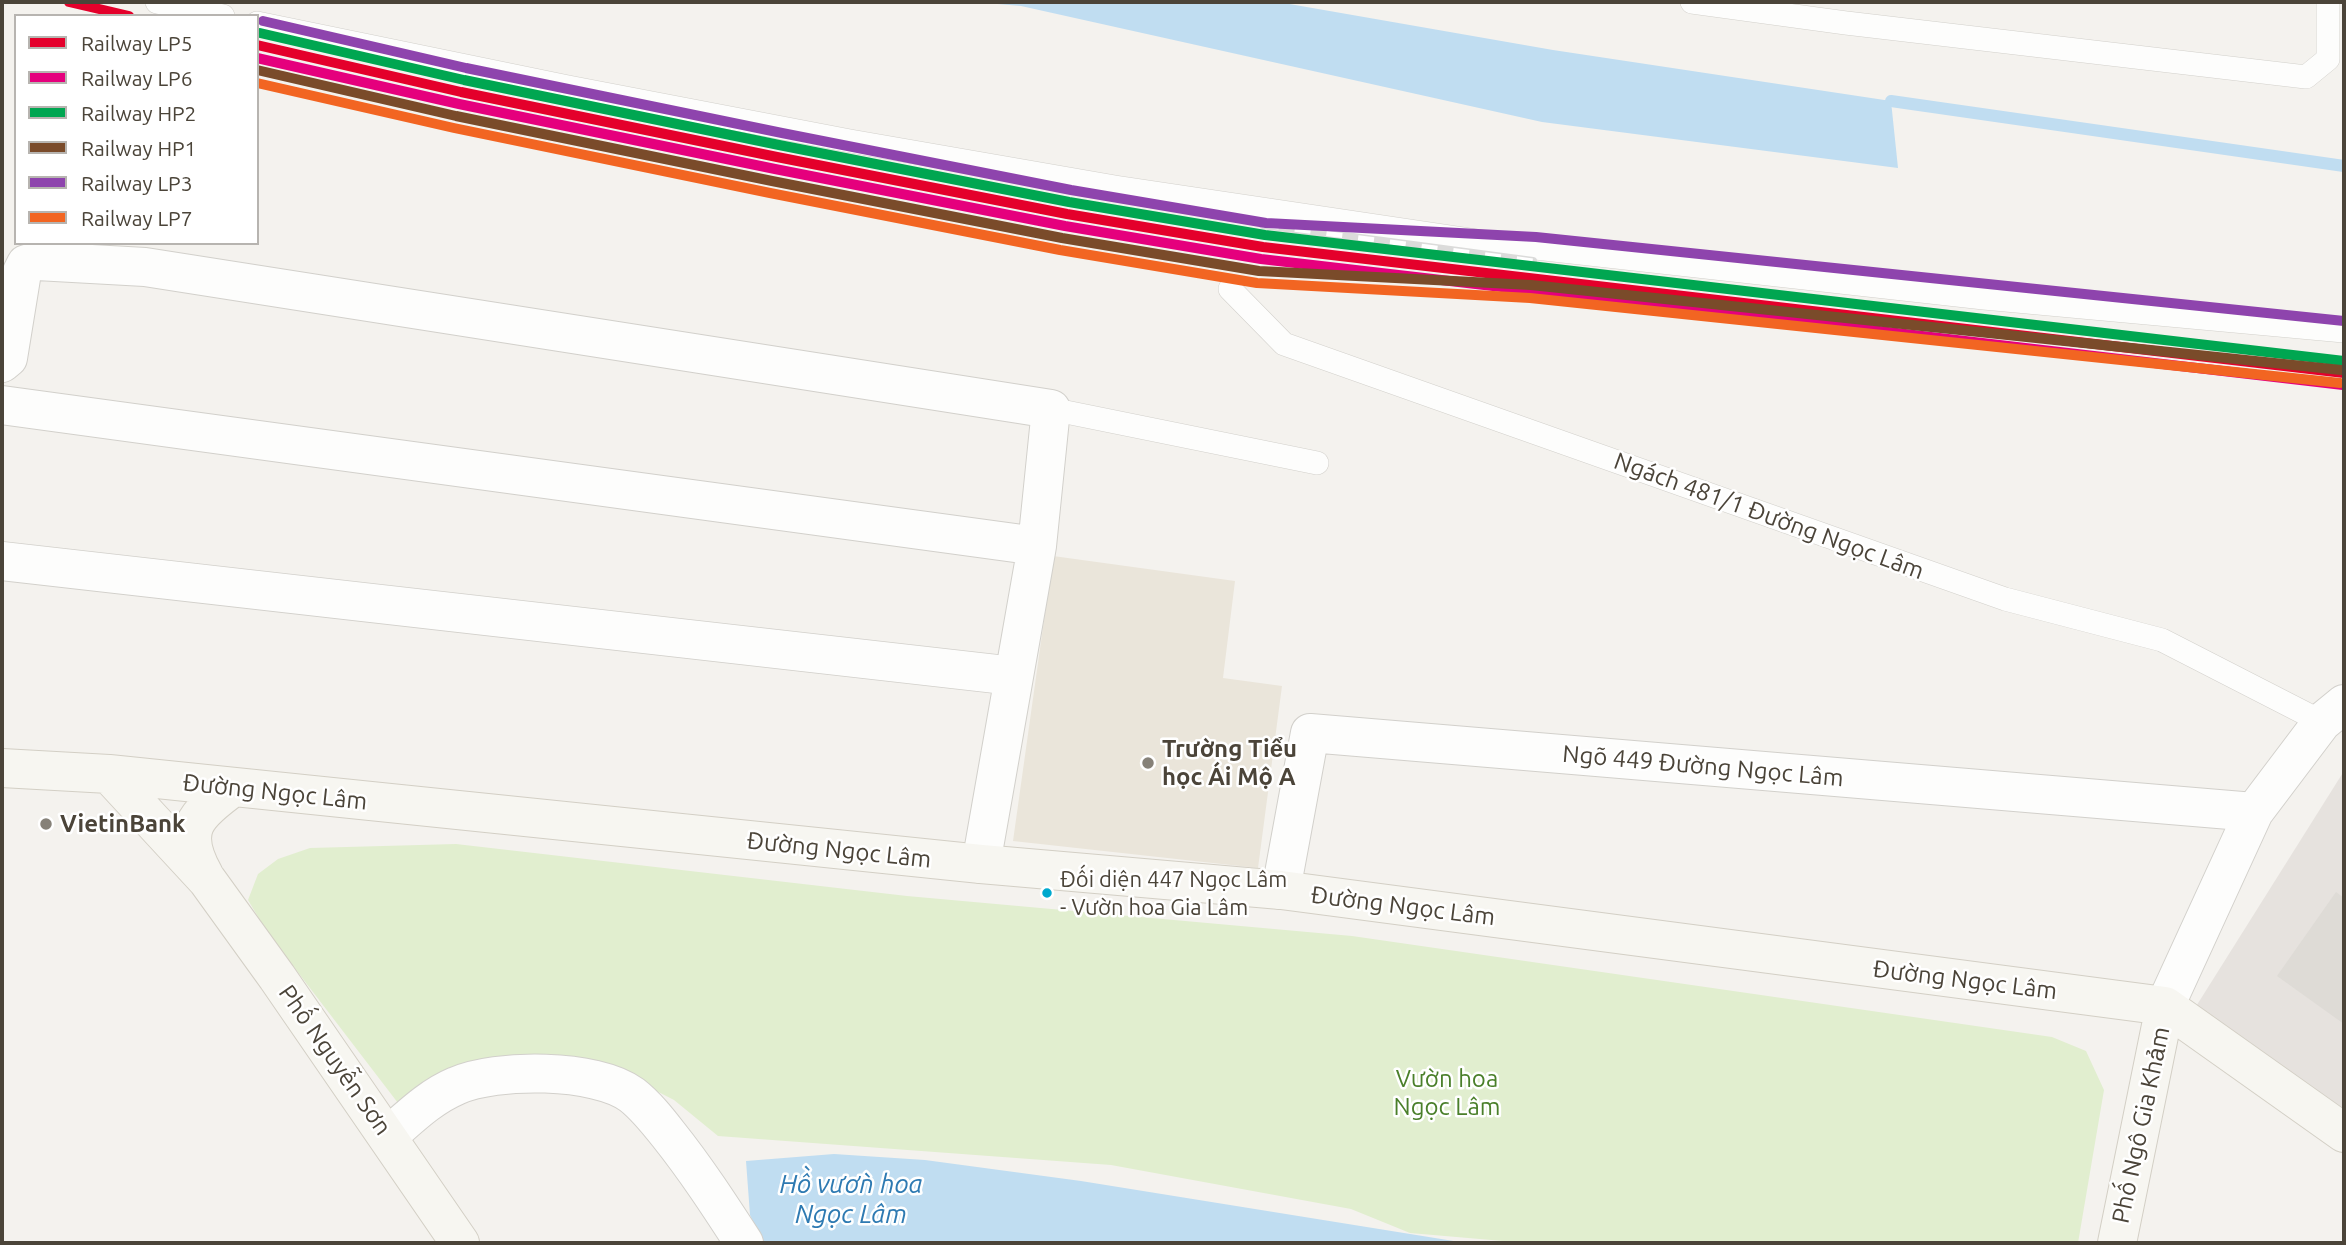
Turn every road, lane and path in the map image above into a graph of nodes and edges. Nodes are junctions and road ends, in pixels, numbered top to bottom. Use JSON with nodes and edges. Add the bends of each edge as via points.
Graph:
{"nodes":[{"id":1,"x":158,"y":2,"type":"edge"},
{"id":2,"x":1692,"y":2,"type":"edge"},
{"id":3,"x":2328,"y":2,"type":"edge"},
{"id":4,"x":214,"y":14,"type":"edge"},
{"id":5,"x":259,"y":23,"type":"edge"},
{"id":6,"x":1230,"y":289,"type":"dead end"},
{"id":7,"x":2344,"y":331,"type":"edge"},
{"id":8,"x":2,"y":363,"type":"edge"},
{"id":9,"x":2,"y":405,"type":"edge"},
{"id":10,"x":1051,"y":409,"type":"junction"},
{"id":11,"x":1317,"y":463,"type":"dead end"},
{"id":12,"x":1037,"y":546,"type":"junction"},
{"id":13,"x":2,"y":561,"type":"edge"},
{"id":14,"x":1014,"y":676,"type":"junction"},
{"id":15,"x":2333,"y":713,"type":"edge"},
{"id":16,"x":2,"y":768,"type":"edge"},
{"id":17,"x":109,"y":774,"type":"junction"},
{"id":18,"x":232,"y":788,"type":"junction"},
{"id":19,"x":2254,"y":813,"type":"junction"},
{"id":20,"x":981,"y":864,"type":"junction"},
{"id":21,"x":207,"y":880,"type":"junction"},
{"id":22,"x":1281,"y":890,"type":"junction"},
{"id":23,"x":2165,"y":1006,"type":"junction"},
{"id":24,"x":2344,"y":1133,"type":"edge"},
{"id":25,"x":388,"y":1136,"type":"junction"},
{"id":26,"x":460,"y":1243,"type":"edge"},
{"id":27,"x":744,"y":1243,"type":"edge"},
{"id":28,"x":2117,"y":1243,"type":"edge"}],
"edges":[{"from":1,"to":4,"type":"lane"},
{"from":2,"to":3,"type":"lane","via":[[2306,77],[2328,59]]},
{"from":5,"to":7,"type":"lane","via":[[850,141],[1115,187],[1491,243],[1970,296]]},
{"from":6,"to":15,"type":"lane","name":"Ngách 481/1 Đường Ngọc Lâm","via":[[1284,344],[2005,599],[2162,640]]},
{"from":8,"to":10,"type":"street","via":[[8,358],[22,272],[26,264],[37,261],[145,267]]},
{"from":9,"to":12,"type":"street"},
{"from":10,"to":11,"type":"lane"},
{"from":10,"to":12,"type":"street"},
{"from":12,"to":14,"type":"street"},
{"from":13,"to":14,"type":"street"},
{"from":14,"to":20,"type":"street"},
{"from":15,"to":19,"type":"street"},
{"from":16,"to":17,"type":"main road","name":"Đường Ngọc Lâm"},
{"from":17,"to":18,"type":"main road","name":"Đường Ngọc Lâm"},
{"from":17,"to":21,"type":"main road"},
{"from":18,"to":20,"type":"main road","name":"Đường Ngọc Lâm"},
{"from":18,"to":21,"type":"main road","via":[[199,815],[193,829],[194,857]]},
{"from":19,"to":22,"type":"street","name":"Ngõ 449 Đường Ngọc Lâm","via":[[1310,733]]},
{"from":19,"to":23,"type":"street"},
{"from":20,"to":22,"type":"main road","name":"Đường Ngọc Lâm"},
{"from":21,"to":25,"type":"main road","name":"Phố Nguyễn Sơn"},
{"from":22,"to":23,"type":"main road","name":"Đường Ngọc Lâm"},
{"from":23,"to":24,"type":"main road","name":"Đường Ngọc Lâm"},
{"from":23,"to":28,"type":"main road","name":"Phố Ngô Gia Khảm"},
{"from":25,"to":26,"type":"main road","name":"Phố Nguyễn Sơn"},
{"from":25,"to":27,"type":"street","via":[[431,1099],[458,1085],[495,1075],[582,1076],[609,1082],[650,1112]]}]}
